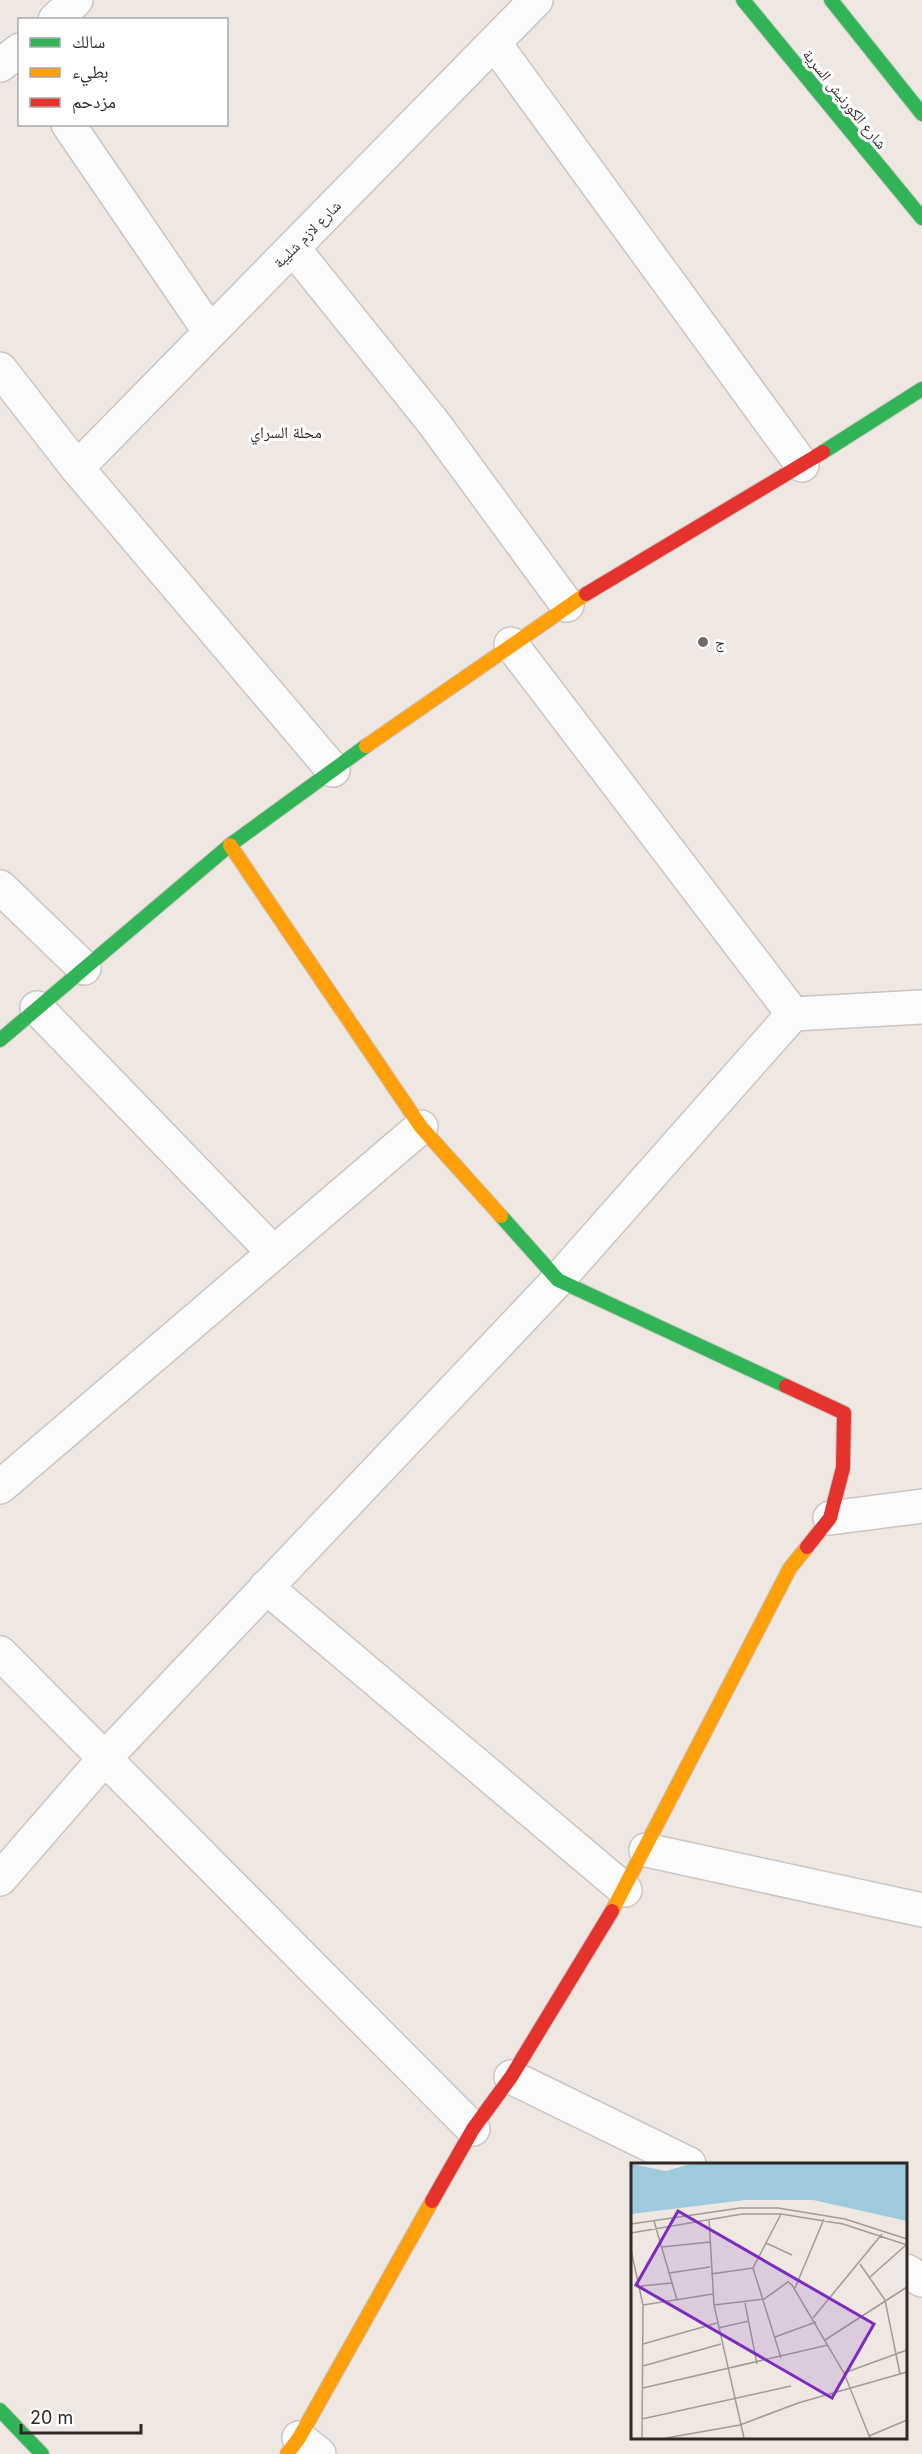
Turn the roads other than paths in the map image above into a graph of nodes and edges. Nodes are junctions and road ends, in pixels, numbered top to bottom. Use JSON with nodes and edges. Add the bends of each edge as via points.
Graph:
{"nodes":[{"id":1,"x":76,"y":0,"type":"edge"},
{"id":2,"x":536,"y":0,"type":"edge"},
{"id":3,"x":743,"y":0,"type":"edge"},
{"id":4,"x":831,"y":0,"type":"edge"},
{"id":5,"x":57,"y":18,"type":"edge"},
{"id":6,"x":495,"y":44,"type":"junction"},
{"id":7,"x":922,"y":114,"type":"edge"},
{"id":8,"x":69,"y":126,"type":"edge"},
{"id":9,"x":922,"y":218,"type":"edge"},
{"id":10,"x":294,"y":248,"type":"junction"},
{"id":11,"x":210,"y":332,"type":"junction"},
{"id":12,"x":0,"y":369,"type":"edge"},
{"id":13,"x":922,"y":389,"type":"edge"},
{"id":14,"x":802,"y":465,"type":"junction"},
{"id":15,"x":78,"y":468,"type":"junction"},
{"id":16,"x":567,"y":605,"type":"junction"},
{"id":17,"x":511,"y":644,"type":"junction"},
{"id":18,"x":333,"y":770,"type":"junction"},
{"id":19,"x":231,"y":844,"type":"junction"},
{"id":20,"x":0,"y":887,"type":"edge"},
{"id":21,"x":84,"y":968,"type":"junction"},
{"id":22,"x":922,"y":1007,"type":"edge"},
{"id":23,"x":37,"y":1008,"type":"junction"},
{"id":24,"x":793,"y":1014,"type":"junction"},
{"id":25,"x":0,"y":1040,"type":"edge"},
{"id":26,"x":421,"y":1127,"type":"junction"},
{"id":27,"x":274,"y":1253,"type":"junction"},
{"id":28,"x":558,"y":1280,"type":"junction"},
{"id":29,"x":0,"y":1487,"type":"edge"},
{"id":30,"x":922,"y":1506,"type":"edge"},
{"id":31,"x":830,"y":1518,"type":"junction"},
{"id":32,"x":266,"y":1587,"type":"junction"},
{"id":33,"x":0,"y":1653,"type":"edge"},
{"id":34,"x":104,"y":1759,"type":"junction"},
{"id":35,"x":646,"y":1850,"type":"junction"},
{"id":36,"x":0,"y":1879,"type":"edge"},
{"id":37,"x":625,"y":1890,"type":"junction"},
{"id":38,"x":922,"y":1910,"type":"edge"},
{"id":39,"x":511,"y":2077,"type":"junction"},
{"id":40,"x":473,"y":2129,"type":"junction"},
{"id":41,"x":687,"y":2163,"type":"edge"},
{"id":42,"x":907,"y":2272,"type":"edge"},
{"id":43,"x":922,"y":2280,"type":"edge"},
{"id":44,"x":0,"y":2410,"type":"edge"},
{"id":45,"x":302,"y":2449,"type":"edge"},
{"id":46,"x":42,"y":2454,"type":"edge"}],
"edges":[{"from":1,"to":5,"type":"street"},
{"from":2,"to":6,"type":"street","name":"شارع لازم شليبة"},
{"from":3,"to":9,"type":"street","name":"شارع الكورنيش السرية"},
{"from":4,"to":7,"type":"street"},
{"from":6,"to":10,"type":"street","name":"شارع لازم شليبة"},
{"from":6,"to":14,"type":"street"},
{"from":8,"to":11,"type":"street"},
{"from":10,"to":11,"type":"street","name":"شارع لازم شليبة"},
{"from":10,"to":16,"type":"street","via":[[433,422]]},
{"from":11,"to":15,"type":"street","name":"شارع لازم شليبة"},
{"from":12,"to":15,"type":"street"},
{"from":13,"to":14,"type":"street"},
{"from":14,"to":16,"type":"street"},
{"from":15,"to":18,"type":"street"},
{"from":16,"to":17,"type":"street"},
{"from":17,"to":18,"type":"street"},
{"from":17,"to":24,"type":"street"},
{"from":18,"to":19,"type":"street"},
{"from":19,"to":21,"type":"street"},
{"from":19,"to":26,"type":"street"},
{"from":20,"to":21,"type":"street"},
{"from":21,"to":23,"type":"street"},
{"from":22,"to":24,"type":"street"},
{"from":23,"to":25,"type":"street"},
{"from":23,"to":27,"type":"street"},
{"from":24,"to":28,"type":"street"},
{"from":26,"to":27,"type":"street"},
{"from":26,"to":28,"type":"street"},
{"from":27,"to":29,"type":"street"},
{"from":28,"to":31,"type":"street","via":[[844,1413],[843,1468]]},
{"from":28,"to":32,"type":"street"},
{"from":30,"to":31,"type":"street"},
{"from":31,"to":35,"type":"street","via":[[790,1568]]},
{"from":32,"to":34,"type":"street"},
{"from":32,"to":37,"type":"street"},
{"from":33,"to":34,"type":"street"},
{"from":34,"to":36,"type":"street"},
{"from":34,"to":40,"type":"street"},
{"from":35,"to":37,"type":"street"},
{"from":35,"to":38,"type":"street"},
{"from":37,"to":39,"type":"street"},
{"from":39,"to":40,"type":"street"},
{"from":39,"to":41,"type":"street"},
{"from":40,"to":45,"type":"street"},
{"from":42,"to":43,"type":"street"},
{"from":44,"to":46,"type":"street"}]}
